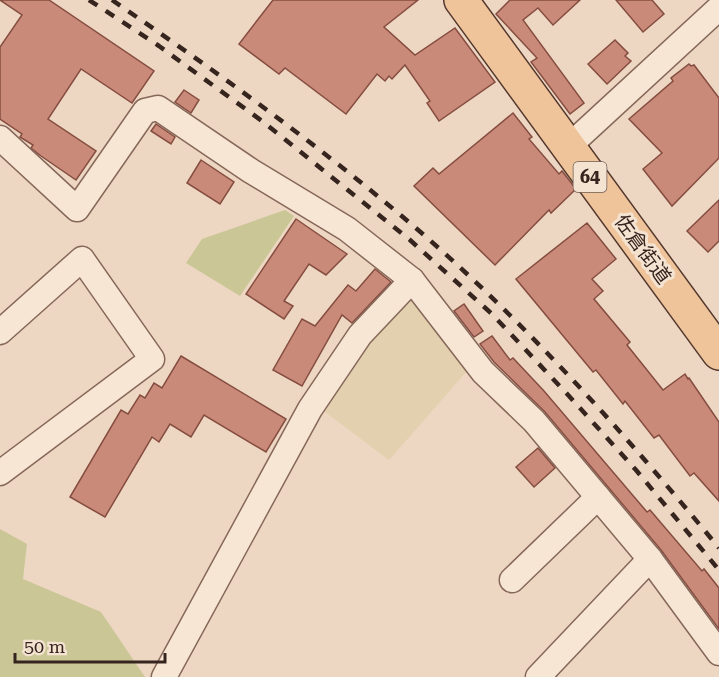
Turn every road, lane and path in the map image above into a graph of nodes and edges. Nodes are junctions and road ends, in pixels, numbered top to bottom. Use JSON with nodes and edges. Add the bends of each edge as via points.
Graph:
{"nodes":[{"id":1,"x":461,"y":0,"type":"edge"},
{"id":2,"x":719,"y":8,"type":"edge"},
{"id":3,"x":0,"y":138,"type":"edge"},
{"id":4,"x":568,"y":147,"type":"junction"},
{"id":5,"x":412,"y":280,"type":"junction"},
{"id":6,"x":0,"y":332,"type":"edge"},
{"id":7,"x":719,"y":353,"type":"edge"},
{"id":8,"x":0,"y":473,"type":"edge"},
{"id":9,"x":598,"y":497,"type":"junction"},
{"id":10,"x":650,"y":559,"type":"junction"},
{"id":11,"x":512,"y":580,"type":"dead end"},
{"id":12,"x":719,"y":653,"type":"edge"},
{"id":13,"x":164,"y":677,"type":"edge"},
{"id":14,"x":538,"y":677,"type":"edge"}],
"edges":[{"from":1,"to":4,"type":"main road","name":"佐倉街道","number":"64"},
{"from":2,"to":4,"type":"street"},
{"from":3,"to":5,"type":"street","via":[[77,209],[145,111],[158,108],[346,229]]},
{"from":4,"to":7,"type":"main road","name":"佐倉街道","number":"64"},
{"from":5,"to":9,"type":"street","via":[[483,372],[534,421]]},
{"from":5,"to":13,"type":"street","via":[[360,334],[310,410]]},
{"from":6,"to":8,"type":"street","via":[[82,259],[152,359]]},
{"from":9,"to":10,"type":"street"},
{"from":9,"to":11,"type":"street"},
{"from":10,"to":12,"type":"street"},
{"from":10,"to":14,"type":"street"}]}
